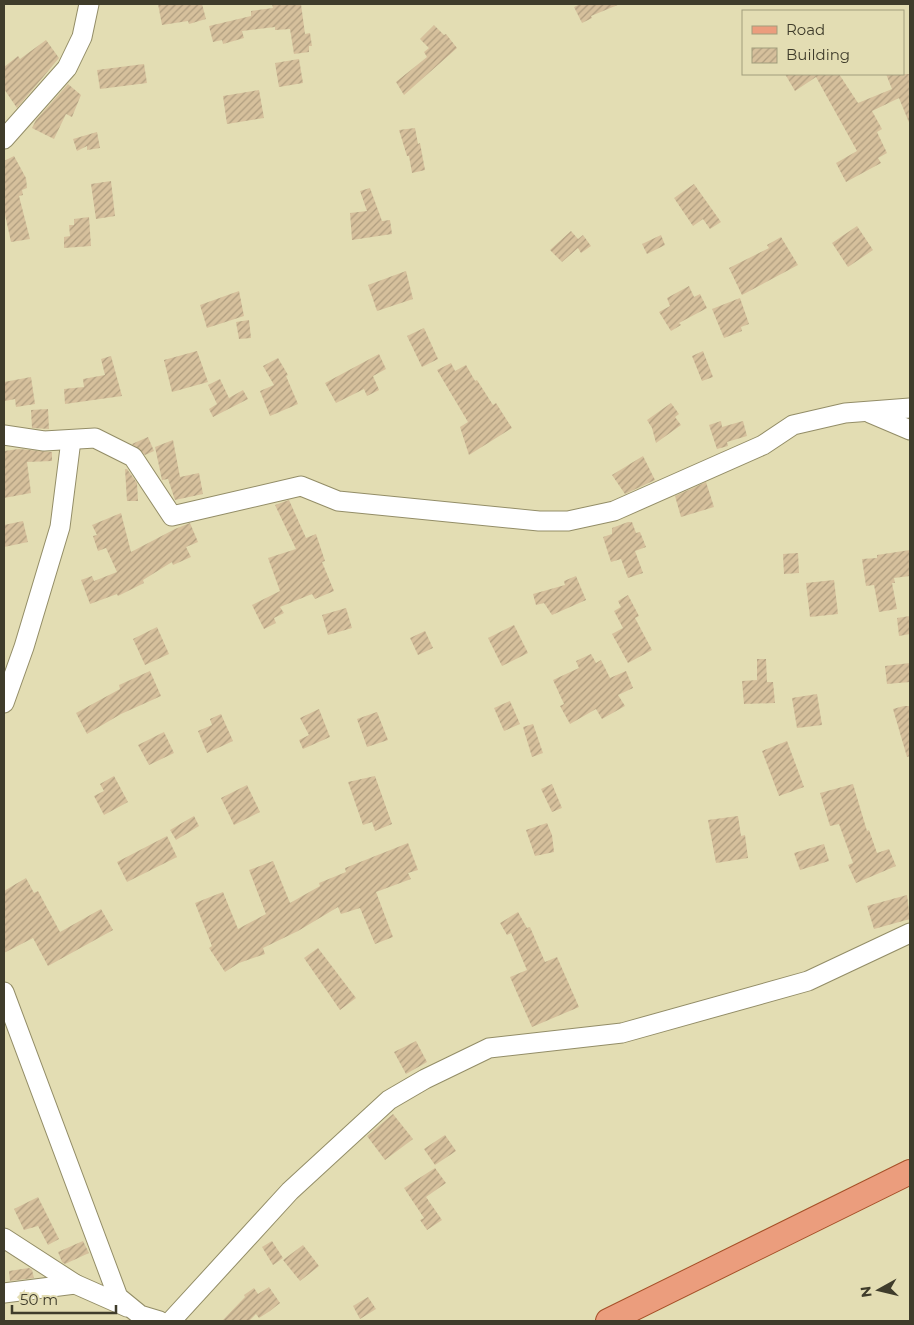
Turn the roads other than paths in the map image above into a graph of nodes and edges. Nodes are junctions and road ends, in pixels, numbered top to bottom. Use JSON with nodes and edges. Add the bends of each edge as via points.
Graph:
{"nodes":[{"id":1,"x":90,"y":4,"type":"edge"},
{"id":2,"x":4,"y":139,"type":"edge"},
{"id":3,"x":910,"y":408,"type":"edge"},
{"id":4,"x":867,"y":411,"type":"junction"},
{"id":5,"x":910,"y":430,"type":"edge"},
{"id":6,"x":4,"y":435,"type":"edge"},
{"id":7,"x":71,"y":440,"type":"junction"},
{"id":8,"x":4,"y":703,"type":"edge"},
{"id":9,"x":910,"y":933,"type":"edge"},
{"id":10,"x":4,"y":992,"type":"edge"},
{"id":11,"x":910,"y":1172,"type":"edge"},
{"id":12,"x":4,"y":1238,"type":"edge"},
{"id":13,"x":75,"y":1284,"type":"junction"},
{"id":14,"x":4,"y":1293,"type":"edge"},
{"id":15,"x":131,"y":1309,"type":"junction"},
{"id":16,"x":160,"y":1321,"type":"edge"},
{"id":17,"x":171,"y":1321,"type":"edge"},
{"id":18,"x":608,"y":1321,"type":"edge"}],
"edges":[{"from":1,"to":2,"type":"street","via":[[82,36],[67,68]]},
{"from":3,"to":4,"type":"street"},
{"from":4,"to":5,"type":"street"},
{"from":4,"to":7,"type":"street","via":[[793,425],[763,445],[614,511],[568,521],[539,522],[338,501],[301,486],[172,516],[133,457],[95,438]]},
{"from":6,"to":7,"type":"street","via":[[44,441]]},
{"from":7,"to":8,"type":"street","via":[[60,528]]},
{"from":9,"to":17,"type":"street","via":[[808,981],[622,1033],[489,1048],[425,1078],[389,1100],[290,1191]]},
{"from":10,"to":15,"type":"street","via":[[118,1297]]},
{"from":11,"to":18,"type":"main road"},
{"from":12,"to":13,"type":"street"},
{"from":13,"to":14,"type":"street"},
{"from":13,"to":15,"type":"street"},
{"from":15,"to":16,"type":"street"}]}
